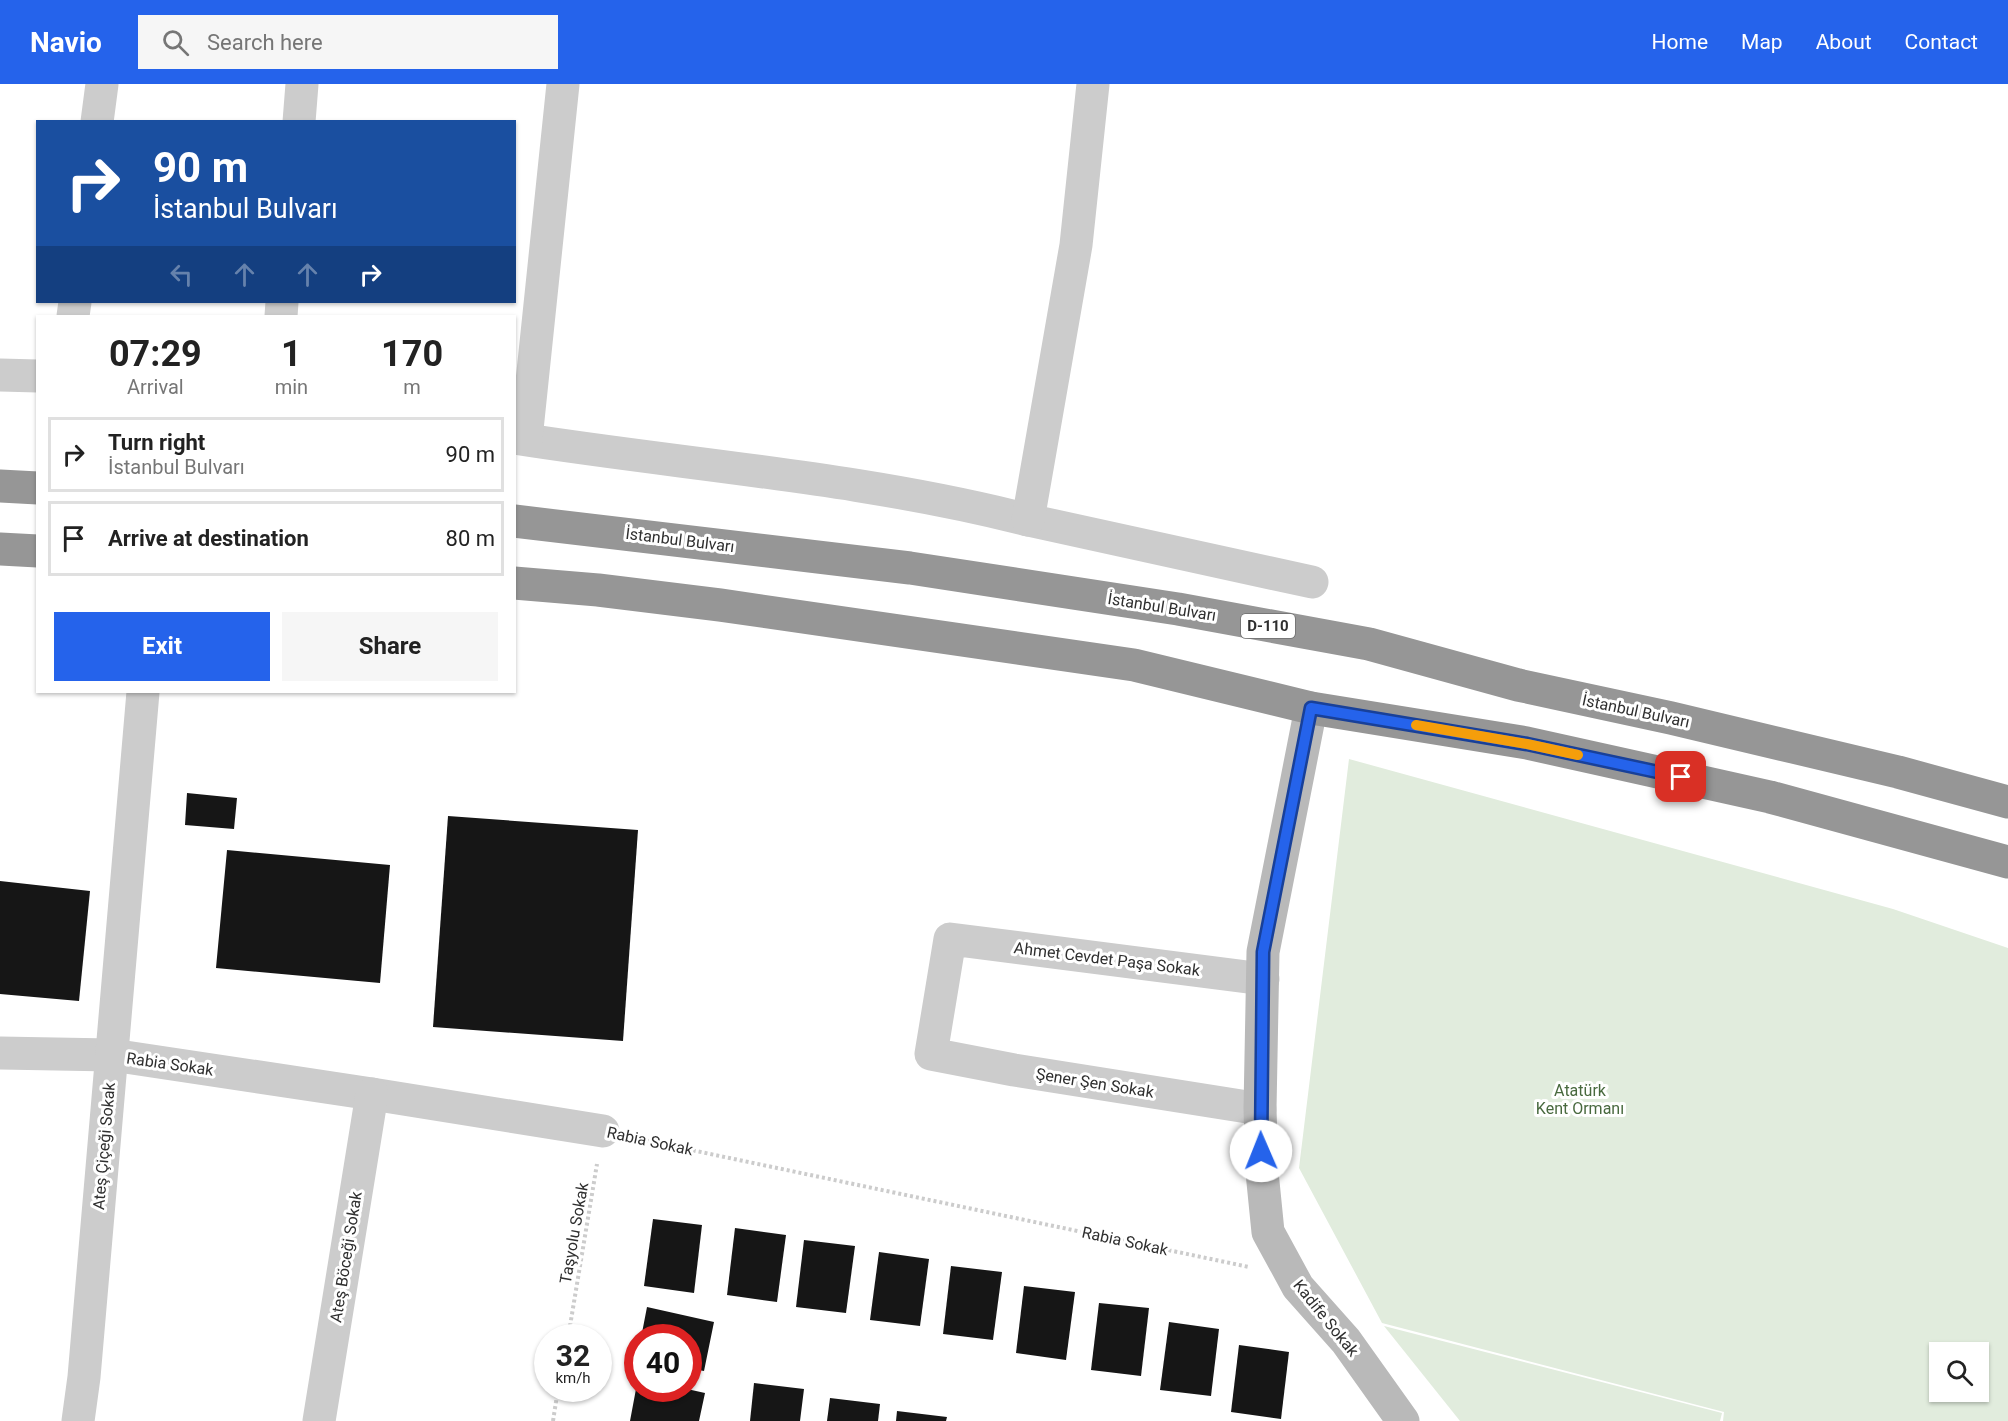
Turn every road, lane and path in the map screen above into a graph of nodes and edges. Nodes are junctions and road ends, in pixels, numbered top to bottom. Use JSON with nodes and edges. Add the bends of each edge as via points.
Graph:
{"nodes":[{"id":1,"x":102,"y":84,"type":"edge"},
{"id":2,"x":302,"y":84,"type":"edge"},
{"id":3,"x":563,"y":84,"type":"edge"},
{"id":4,"x":1093,"y":84,"type":"edge"},
{"id":5,"x":97,"y":120,"type":"edge"},
{"id":6,"x":299,"y":120,"type":"edge"},
{"id":7,"x":0,"y":375,"type":"edge"},
{"id":8,"x":36,"y":376,"type":"edge"},
{"id":9,"x":520,"y":439,"type":"edge"},
{"id":10,"x":0,"y":486,"type":"edge"},
{"id":11,"x":36,"y":488,"type":"edge"},
{"id":12,"x":1028,"y":520,"type":"junction"},
{"id":13,"x":516,"y":521,"type":"edge"},
{"id":14,"x":0,"y":549,"type":"edge"},
{"id":15,"x":36,"y":551,"type":"edge"},
{"id":16,"x":1312,"y":582,"type":"dead end"},
{"id":17,"x":516,"y":583,"type":"edge"},
{"id":18,"x":143,"y":693,"type":"edge"},
{"id":19,"x":1311,"y":708,"type":"junction"},
{"id":20,"x":2008,"y":802,"type":"edge"},
{"id":21,"x":2008,"y":862,"type":"edge"},
{"id":22,"x":1263,"y":979,"type":"junction"},
{"id":23,"x":0,"y":1053,"type":"edge"},
{"id":24,"x":931,"y":1054,"type":"joint"},
{"id":25,"x":112,"y":1055,"type":"junction"},
{"id":26,"x":372,"y":1094,"type":"junction"},
{"id":27,"x":1260,"y":1109,"type":"junction"},
{"id":28,"x":603,"y":1131,"type":"junction"},
{"id":29,"x":1292,"y":1276,"type":"junction"},
{"id":30,"x":570,"y":1324,"type":"edge"},
{"id":31,"x":556,"y":1402,"type":"edge"},
{"id":32,"x":78,"y":1421,"type":"edge"},
{"id":33,"x":319,"y":1421,"type":"edge"},
{"id":34,"x":553,"y":1421,"type":"edge"},
{"id":35,"x":1403,"y":1421,"type":"edge"}],
"edges":[{"from":1,"to":5,"type":"street"},
{"from":2,"to":6,"type":"street"},
{"from":3,"to":9,"type":"street"},
{"from":4,"to":12,"type":"street","via":[[1076,245]]},
{"from":7,"to":8,"type":"street"},
{"from":9,"to":12,"type":"street","via":[[856,485]]},
{"from":10,"to":11,"type":"highway"},
{"from":12,"to":16,"type":"street"},
{"from":13,"to":20,"type":"highway","name":"İstanbul Bulvarı","number":"D-110","via":[[910,568],[1178,609],[1369,645],[1518,685],[1671,718]]},
{"from":14,"to":15,"type":"highway"},
{"from":17,"to":19,"type":"highway","via":[[720,605],[1134,665]]},
{"from":18,"to":25,"type":"street","name":"Ateş Çiçeği Sokak"},
{"from":19,"to":21,"type":"highway","via":[[1527,744],[1746,791]]},
{"from":19,"to":22,"type":"street","name":"Kadife Sokak","via":[[1263,952]]},
{"from":22,"to":24,"type":"street","name":"Ahmet Cevdet Paşa Sokak","via":[[950,939]]},
{"from":22,"to":27,"type":"street","name":"Kadife Sokak"},
{"from":23,"to":25,"type":"street","name":"Rabia Sokak"},
{"from":24,"to":27,"type":"street","name":"Şener Şen Sokak"},
{"from":25,"to":26,"type":"street","name":"Rabia Sokak"},
{"from":25,"to":32,"type":"street","name":"Ateş Çiçeği Sokak"},
{"from":26,"to":28,"type":"street","name":"Rabia Sokak"},
{"from":26,"to":33,"type":"street","name":"Ateş Böceği Sokak"},
{"from":27,"to":29,"type":"street","name":"Kadife Sokak","via":[[1268,1232]]},
{"from":28,"to":29,"type":"path","name":"Rabia Sokak"},
{"from":28,"to":30,"type":"path","name":"Taşyolu Sokak"},
{"from":29,"to":35,"type":"street","name":"Kadife Sokak","via":[[1346,1341]]},
{"from":31,"to":34,"type":"path"}]}
